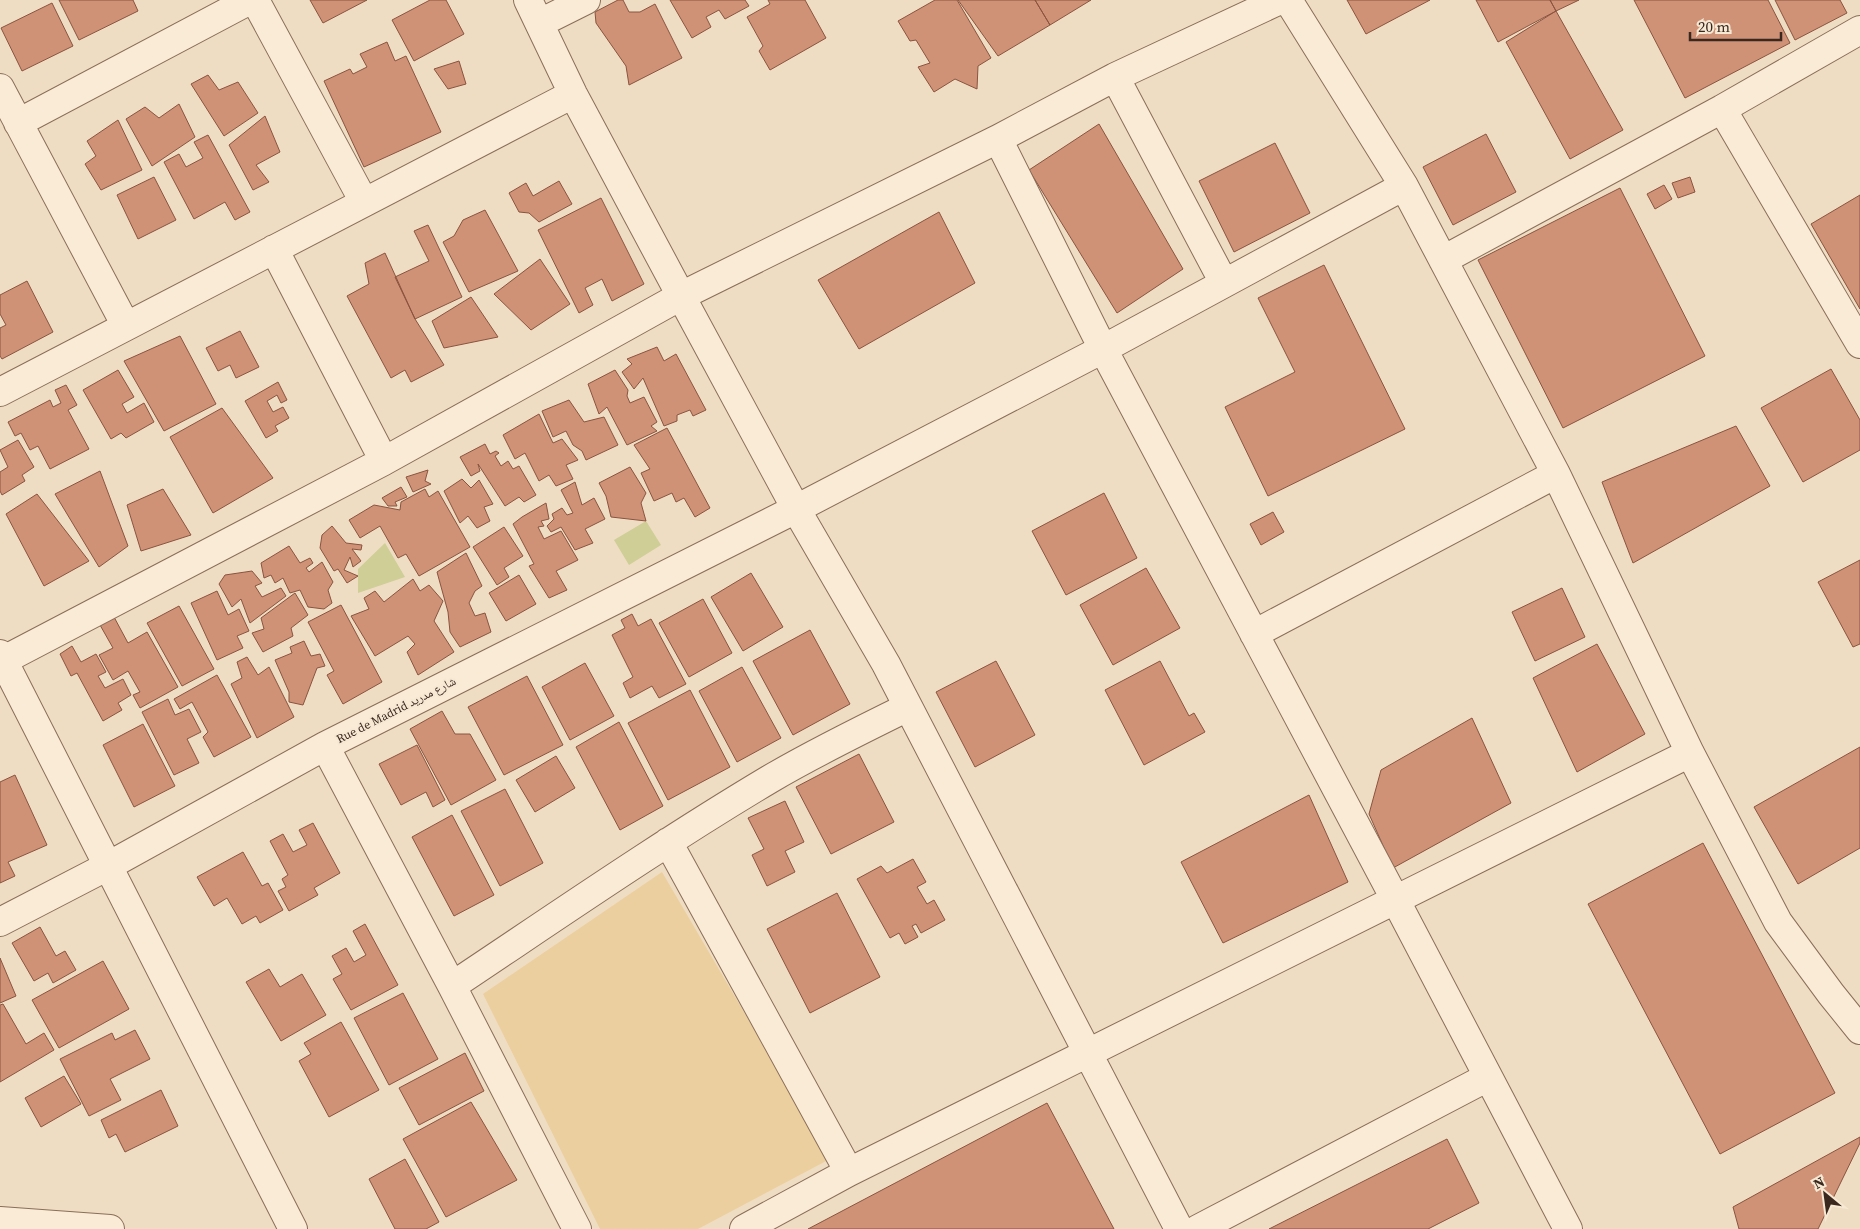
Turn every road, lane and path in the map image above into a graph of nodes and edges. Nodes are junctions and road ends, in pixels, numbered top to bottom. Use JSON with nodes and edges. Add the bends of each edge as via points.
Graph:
{"nodes":[{"id":1,"x":250,"y":0,"type":"edge"},
{"id":2,"x":255,"y":0,"type":"edge"},
{"id":3,"x":586,"y":0,"type":"edge"},
{"id":4,"x":1280,"y":0,"type":"edge"},
{"id":5,"x":1288,"y":0,"type":"edge"},
{"id":6,"x":534,"y":11,"type":"edge"},
{"id":7,"x":1860,"y":30,"type":"edge"},
{"id":8,"x":1115,"y":77,"type":"junction"},
{"id":9,"x":0,"y":88,"type":"edge"},
{"id":10,"x":573,"y":94,"type":"junction"},
{"id":11,"x":1722,"y":108,"type":"junction"},
{"id":12,"x":18,"y":123,"type":"junction"},
{"id":13,"x":998,"y":139,"type":"junction"},
{"id":14,"x":1404,"y":186,"type":"junction"},
{"id":15,"x":364,"y":202,"type":"junction"},
{"id":16,"x":274,"y":249,"type":"junction"},
{"id":17,"x":1443,"y":260,"type":"junction"},
{"id":18,"x":1224,"y":283,"type":"junction"},
{"id":19,"x":681,"y":296,"type":"junction"},
{"id":20,"x":126,"y":326,"type":"junction"},
{"id":21,"x":1857,"y":331,"type":"edge"},
{"id":22,"x":1103,"y":349,"type":"junction"},
{"id":23,"x":0,"y":392,"type":"edge"},
{"id":24,"x":384,"y":462,"type":"junction"},
{"id":25,"x":1556,"y":474,"type":"junction"},
{"id":26,"x":796,"y":509,"type":"junction"},
{"id":27,"x":1254,"y":634,"type":"junction"},
{"id":28,"x":1,"y":658,"type":"edge"},
{"id":29,"x":908,"y":707,"type":"junction"},
{"id":30,"x":325,"y":746,"type":"junction"},
{"id":31,"x":1690,"y":752,"type":"junction"},
{"id":32,"x":668,"y":842,"type":"junction"},
{"id":33,"x":108,"y":866,"type":"junction"},
{"id":34,"x":1395,"y":900,"type":"junction"},
{"id":35,"x":0,"y":922,"type":"edge"},
{"id":36,"x":452,"y":986,"type":"junction"},
{"id":37,"x":1860,"y":1030,"type":"edge"},
{"id":38,"x":1087,"y":1053,"type":"junction"},
{"id":39,"x":1488,"y":1077,"type":"junction"},
{"id":40,"x":849,"y":1172,"type":"junction"},
{"id":41,"x":0,"y":1221,"type":"edge"},
{"id":42,"x":110,"y":1229,"type":"edge"},
{"id":43,"x":293,"y":1229,"type":"edge"},
{"id":44,"x":577,"y":1229,"type":"edge"},
{"id":45,"x":744,"y":1229,"type":"edge"},
{"id":46,"x":1179,"y":1229,"type":"edge"},
{"id":47,"x":1198,"y":1229,"type":"edge"},
{"id":48,"x":1568,"y":1229,"type":"edge"}],
"edges":[{"from":1,"to":12,"type":"street"},
{"from":2,"to":15,"type":"street"},
{"from":3,"to":6,"type":"street"},
{"from":4,"to":8,"type":"street"},
{"from":5,"to":14,"type":"street"},
{"from":6,"to":10,"type":"street"},
{"from":7,"to":11,"type":"street"},
{"from":8,"to":13,"type":"street"},
{"from":8,"to":18,"type":"street"},
{"from":9,"to":12,"type":"street"},
{"from":10,"to":15,"type":"street"},
{"from":10,"to":19,"type":"street"},
{"from":11,"to":17,"type":"street"},
{"from":11,"to":21,"type":"street"},
{"from":12,"to":20,"type":"street"},
{"from":13,"to":19,"type":"street"},
{"from":13,"to":22,"type":"street"},
{"from":14,"to":17,"type":"street"},
{"from":14,"to":18,"type":"street","name":"Rue de Madrid شارع مدريد"},
{"from":15,"to":16,"type":"street"},
{"from":16,"to":20,"type":"street"},
{"from":16,"to":24,"type":"street"},
{"from":17,"to":25,"type":"street"},
{"from":18,"to":22,"type":"street","name":"Rue de Madrid شارع مدريد"},
{"from":19,"to":24,"type":"street"},
{"from":19,"to":26,"type":"street"},
{"from":20,"to":23,"type":"street"},
{"from":22,"to":26,"type":"street","name":"Rue de Madrid شارع مدريد"},
{"from":22,"to":27,"type":"street"},
{"from":24,"to":28,"type":"street"},
{"from":25,"to":27,"type":"street"},
{"from":25,"to":31,"type":"street"},
{"from":26,"to":29,"type":"street"},
{"from":26,"to":30,"type":"street","name":"Rue de Madrid شارع مدريد"},
{"from":27,"to":34,"type":"street"},
{"from":28,"to":33,"type":"street"},
{"from":29,"to":32,"type":"street","via":[[817,752]]},
{"from":29,"to":38,"type":"street"},
{"from":30,"to":33,"type":"street","name":"Rue de Madrid شارع مدريد"},
{"from":30,"to":36,"type":"street"},
{"from":31,"to":34,"type":"street"},
{"from":31,"to":37,"type":"street","via":[[1778,922]]},
{"from":32,"to":36,"type":"street"},
{"from":32,"to":40,"type":"street"},
{"from":33,"to":35,"type":"street","name":"Rue de Madrid شارع مدريد"},
{"from":33,"to":43,"type":"street"},
{"from":34,"to":38,"type":"street"},
{"from":34,"to":39,"type":"street"},
{"from":36,"to":44,"type":"street"},
{"from":38,"to":40,"type":"street"},
{"from":38,"to":46,"type":"street"},
{"from":39,"to":47,"type":"street"},
{"from":39,"to":48,"type":"street"},
{"from":40,"to":45,"type":"street"},
{"from":41,"to":42,"type":"street"}]}
